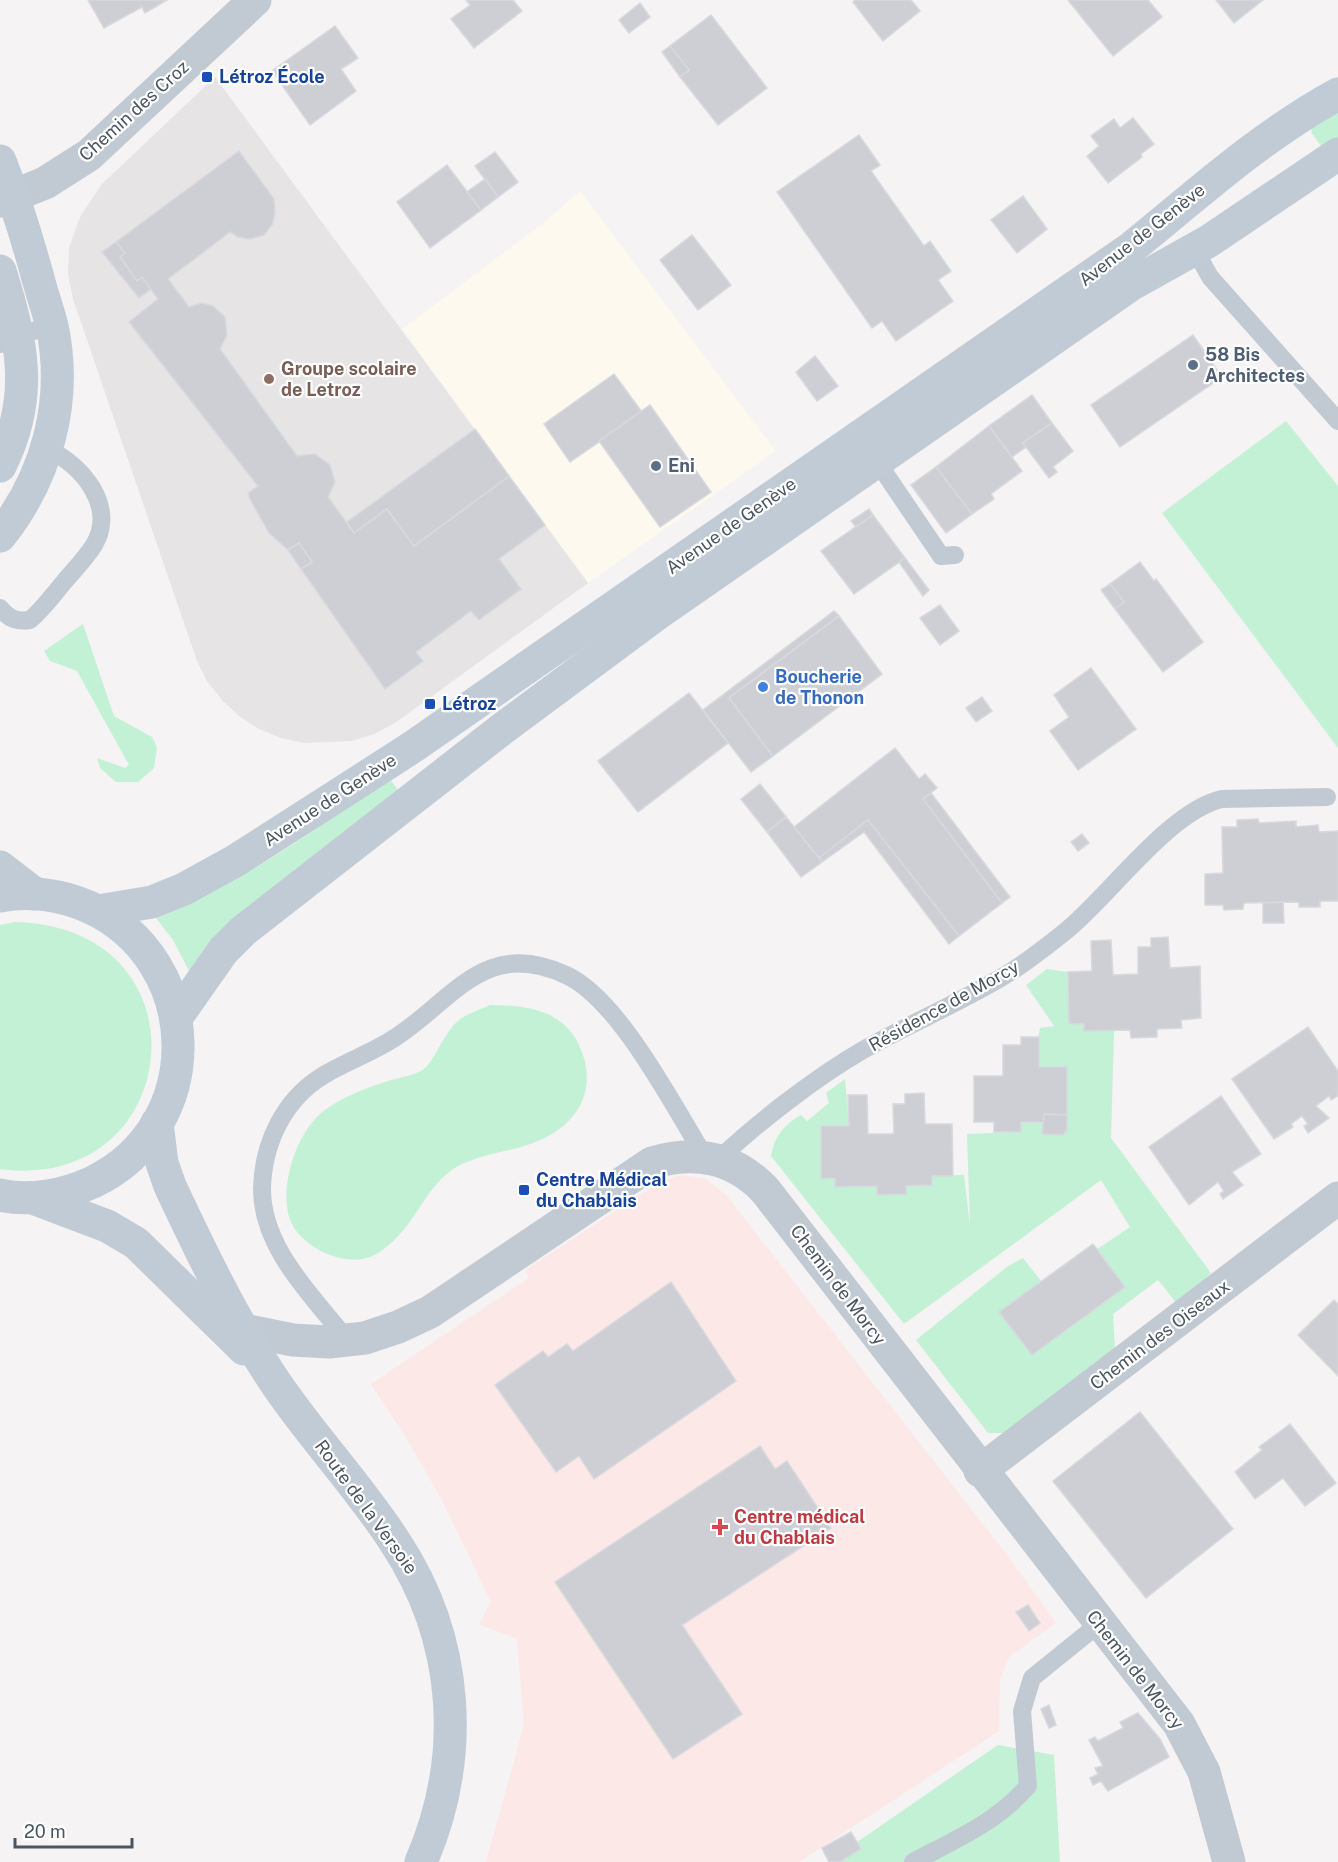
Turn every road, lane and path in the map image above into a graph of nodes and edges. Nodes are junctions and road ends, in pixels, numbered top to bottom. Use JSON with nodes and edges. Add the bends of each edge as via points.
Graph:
{"nodes":[{"id":1,"x":251,"y":1,"type":"edge"},
{"id":2,"x":1338,"y":94,"type":"edge"},
{"id":3,"x":1284,"y":127,"type":"junction"},
{"id":4,"x":0,"y":161,"type":"edge"},
{"id":5,"x":1326,"y":162,"type":"edge"},
{"id":6,"x":1224,"y":171,"type":"junction"},
{"id":7,"x":7,"y":199,"type":"edge"},
{"id":8,"x":1255,"y":211,"type":"junction"},
{"id":9,"x":1195,"y":250,"type":"junction"},
{"id":10,"x":0,"y":271,"type":"edge"},
{"id":11,"x":52,"y":326,"type":"junction"},
{"id":12,"x":9,"y":340,"type":"edge"},
{"id":13,"x":1338,"y":421,"type":"edge"},
{"id":14,"x":47,"y":449,"type":"junction"},
{"id":15,"x":7,"y":451,"type":"edge"},
{"id":16,"x":878,"y":463,"type":"junction"},
{"id":17,"x":0,"y":536,"type":"edge"},
{"id":18,"x":955,"y":555,"type":"dead end"},
{"id":19,"x":0,"y":608,"type":"edge"},
{"id":20,"x":1327,"y":797,"type":"dead end"},
{"id":21,"x":0,"y":867,"type":"edge"},
{"id":22,"x":35,"y":894,"type":"junction"},
{"id":23,"x":0,"y":896,"type":"edge"},
{"id":24,"x":98,"y":911,"type":"junction"},
{"id":25,"x":176,"y":1018,"type":"junction"},
{"id":26,"x":158,"y":1122,"type":"junction"},
{"id":27,"x":711,"y":1158,"type":"junction"},
{"id":28,"x":16,"y":1196,"type":"edge"},
{"id":29,"x":1338,"y":1198,"type":"edge"},
{"id":30,"x":244,"y":1330,"type":"junction"},
{"id":31,"x":347,"y":1340,"type":"junction"},
{"id":32,"x":269,"y":1373,"type":"junction"},
{"id":33,"x":980,"y":1471,"type":"junction"},
{"id":34,"x":1100,"y":1623,"type":"junction"},
{"id":35,"x":421,"y":1862,"type":"edge"},
{"id":36,"x":913,"y":1862,"type":"edge"},
{"id":37,"x":1229,"y":1862,"type":"edge"}],
"edges":[{"from":1,"to":7,"type":"street","name":"Chemin des Croz","via":[[88,155],[62,174]]},
{"from":2,"to":3,"type":"main road","name":"Avenue de Genève"},
{"from":3,"to":5,"type":"main road"},
{"from":3,"to":6,"type":"main road","name":"Avenue de Genève"},
{"from":4,"to":7,"type":"main road"},
{"from":5,"to":8,"type":"main road","name":"Avenue de Genève"},
{"from":6,"to":8,"type":"main road"},
{"from":6,"to":24,"type":"main road","name":"Avenue de Genève","via":[[1131,248],[414,746],[235,861],[184,889],[152,902]]},
{"from":7,"to":11,"type":"main road"},
{"from":8,"to":9,"type":"main road","name":"Avenue de Genève"},
{"from":9,"to":13,"type":"lane","via":[[1210,277]]},
{"from":9,"to":16,"type":"main road","name":"Avenue de Genève","via":[[1132,284]]},
{"from":10,"to":12,"type":"main road"},
{"from":11,"to":12,"type":"lane"},
{"from":11,"to":14,"type":"main road","via":[[56,402]]},
{"from":12,"to":15,"type":"main road","via":[[23,360],[23,388]]},
{"from":14,"to":15,"type":"main road"},
{"from":14,"to":17,"type":"main road","via":[[26,499]]},
{"from":14,"to":19,"type":"lane","via":[[75,465],[87,478],[100,510],[98,533],[88,553],[30,620],[11,619]]},
{"from":16,"to":18,"type":"lane","via":[[941,556]]},
{"from":16,"to":25,"type":"main road","name":"Avenue de Genève","via":[[657,615],[501,729],[243,931],[214,963]]},
{"from":20,"to":27,"type":"lane","name":"Résidence de Morcy","via":[[1207,802],[1147,852],[1088,912],[1032,957],[980,990],[853,1057]]},
{"from":21,"to":22,"type":"main road"},
{"from":22,"to":23,"type":"main road"},
{"from":22,"to":24,"type":"main road","via":[[78,902]]},
{"from":24,"to":25,"type":"main road","via":[[141,945],[169,992]]},
{"from":25,"to":26,"type":"main road","via":[[178,1061]]},
{"from":26,"to":28,"type":"main road","via":[[137,1149],[104,1176],[57,1195]]},
{"from":26,"to":30,"type":"main road","name":"Route de la Versoie","via":[[162,1164],[170,1186]]},
{"from":27,"to":31,"type":"street","name":"Chemin de Morcy","via":[[678,1157],[641,1169],[430,1312],[390,1330]]},
{"from":27,"to":31,"type":"lane","via":[[625,1033],[583,985],[566,975],[530,964],[511,964],[475,975],[397,1037],[306,1088],[277,1124],[268,1147],[262,1192],[273,1238]]},
{"from":27,"to":33,"type":"street","name":"Chemin de Morcy","via":[[743,1171],[765,1190]]},
{"from":28,"to":32,"type":"main road","name":"Route de la Versoie","via":[[107,1226],[136,1244]]},
{"from":29,"to":33,"type":"street","name":"Chemin des Oiseaux"},
{"from":30,"to":31,"type":"street","name":"Chemin de Morcy","via":[[311,1342]]},
{"from":30,"to":32,"type":"main road","name":"Route de la Versoie"},
{"from":32,"to":35,"type":"main road","name":"Route de la Versoie","via":[[394,1539],[418,1580],[438,1630],[450,1694],[450,1747],[441,1802]]},
{"from":33,"to":34,"type":"street","name":"Chemin de Morcy"},
{"from":34,"to":36,"type":"lane","via":[[1032,1678],[1022,1711],[1028,1786],[1010,1807]]},
{"from":34,"to":37,"type":"street","name":"Chemin de Morcy","via":[[1162,1701],[1194,1750],[1211,1793]]}]}
